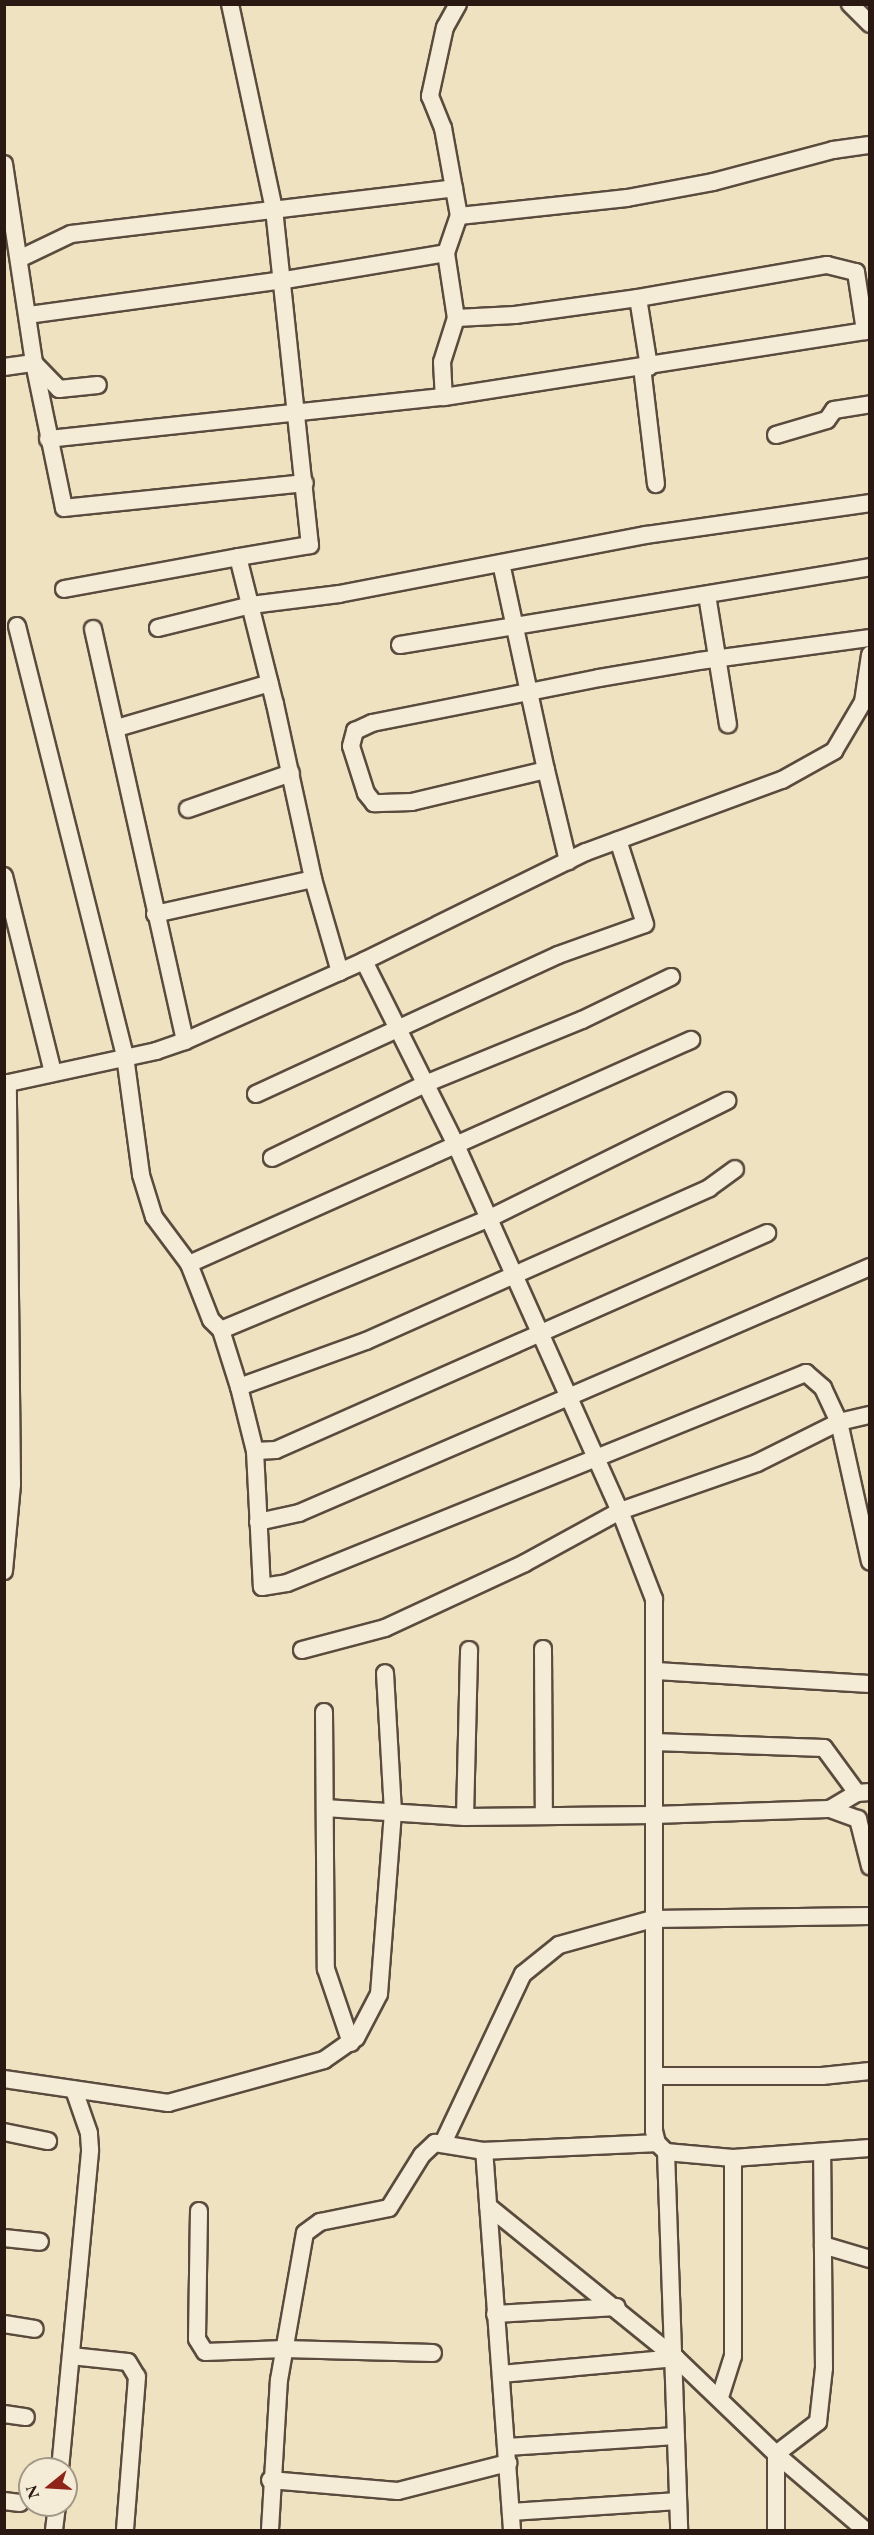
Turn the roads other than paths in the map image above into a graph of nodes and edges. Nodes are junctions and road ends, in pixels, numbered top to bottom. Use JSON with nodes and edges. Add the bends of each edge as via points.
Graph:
{"nodes":[{"id":1,"x":230,"y":4,"type":"edge"},
{"id":2,"x":458,"y":4,"type":"edge"},
{"id":3,"x":850,"y":4,"type":"edge"},
{"id":4,"x":866,"y":16,"type":"edge"},
{"id":5,"x":870,"y":146,"type":"edge"},
{"id":6,"x":4,"y":164,"type":"edge"},
{"id":7,"x":454,"y":188,"type":"junction"},
{"id":8,"x":274,"y":209,"type":"junction"},
{"id":9,"x":459,"y":216,"type":"junction"},
{"id":10,"x":446,"y":253,"type":"junction"},
{"id":11,"x":21,"y":258,"type":"junction"},
{"id":12,"x":285,"y":280,"type":"junction"},
{"id":13,"x":638,"y":298,"type":"junction"},
{"id":14,"x":28,"y":315,"type":"junction"},
{"id":15,"x":456,"y":318,"type":"junction"},
{"id":16,"x":867,"y":330,"type":"edge"},
{"id":17,"x":34,"y":363,"type":"junction"},
{"id":18,"x":4,"y":367,"type":"edge"},
{"id":19,"x":646,"y":367,"type":"junction"},
{"id":20,"x":98,"y":385,"type":"dead end"},
{"id":21,"x":444,"y":397,"type":"junction"},
{"id":22,"x":870,"y":404,"type":"edge"},
{"id":23,"x":297,"y":412,"type":"junction"},
{"id":24,"x":776,"y":435,"type":"dead end"},
{"id":25,"x":48,"y":439,"type":"junction"},
{"id":26,"x":305,"y":483,"type":"junction"},
{"id":27,"x":656,"y":484,"type":"dead end"},
{"id":28,"x":870,"y":504,"type":"edge"},
{"id":29,"x":238,"y":557,"type":"junction"},
{"id":30,"x":501,"y":563,"type":"junction"},
{"id":31,"x":870,"y":567,"type":"edge"},
{"id":32,"x":64,"y":589,"type":"dead end"},
{"id":33,"x":707,"y":595,"type":"junction"},
{"id":34,"x":251,"y":605,"type":"junction"},
{"id":35,"x":514,"y":623,"type":"junction"},
{"id":36,"x":17,"y":626,"type":"dead end"},
{"id":37,"x":159,"y":628,"type":"dead end"},
{"id":38,"x":93,"y":629,"type":"dead end"},
{"id":39,"x":870,"y":638,"type":"edge"},
{"id":40,"x":400,"y":645,"type":"dead end"},
{"id":41,"x":870,"y":655,"type":"edge"},
{"id":42,"x":717,"y":658,"type":"junction"},
{"id":43,"x":270,"y":683,"type":"junction"},
{"id":44,"x":529,"y":692,"type":"junction"},
{"id":45,"x":728,"y":724,"type":"dead end"},
{"id":46,"x":117,"y":728,"type":"junction"},
{"id":47,"x":546,"y":770,"type":"junction"},
{"id":48,"x":291,"y":773,"type":"junction"},
{"id":49,"x":188,"y":809,"type":"dead end"},
{"id":50,"x":618,"y":840,"type":"junction"},
{"id":51,"x":568,"y":861,"type":"junction"},
{"id":52,"x":4,"y":876,"type":"edge"},
{"id":53,"x":313,"y":879,"type":"junction"},
{"id":54,"x":155,"y":914,"type":"junction"},
{"id":55,"x":364,"y":961,"type":"junction"},
{"id":56,"x":340,"y":972,"type":"junction"},
{"id":57,"x":671,"y":977,"type":"dead end"},
{"id":58,"x":398,"y":1030,"type":"junction"},
{"id":59,"x":691,"y":1040,"type":"dead end"},
{"id":60,"x":185,"y":1041,"type":"junction"},
{"id":61,"x":125,"y":1056,"type":"junction"},
{"id":62,"x":53,"y":1072,"type":"junction"},
{"id":63,"x":6,"y":1084,"type":"edge"},
{"id":64,"x":425,"y":1084,"type":"junction"},
{"id":65,"x":256,"y":1094,"type":"dead end"},
{"id":66,"x":727,"y":1101,"type":"dead end"},
{"id":67,"x":456,"y":1145,"type":"junction"},
{"id":68,"x":272,"y":1158,"type":"dead end"},
{"id":69,"x":735,"y":1169,"type":"dead end"},
{"id":70,"x":488,"y":1219,"type":"junction"},
{"id":71,"x":767,"y":1233,"type":"dead end"},
{"id":72,"x":189,"y":1264,"type":"junction"},
{"id":73,"x":870,"y":1267,"type":"edge"},
{"id":74,"x":514,"y":1275,"type":"junction"},
{"id":75,"x":221,"y":1330,"type":"junction"},
{"id":76,"x":540,"y":1335,"type":"junction"},
{"id":77,"x":239,"y":1387,"type":"junction"},
{"id":78,"x":570,"y":1396,"type":"junction"},
{"id":79,"x":870,"y":1416,"type":"edge"},
{"id":80,"x":839,"y":1422,"type":"junction"},
{"id":81,"x":255,"y":1451,"type":"junction"},
{"id":82,"x":596,"y":1459,"type":"junction"},
{"id":83,"x":620,"y":1511,"type":"junction"},
{"id":84,"x":258,"y":1522,"type":"junction"},
{"id":85,"x":6,"y":1536,"type":"edge"},
{"id":86,"x":870,"y":1562,"type":"edge"},
{"id":87,"x":4,"y":1571,"type":"edge"},
{"id":88,"x":543,"y":1649,"type":"dead end"},
{"id":89,"x":302,"y":1650,"type":"dead end"},
{"id":90,"x":469,"y":1650,"type":"dead end"},
{"id":91,"x":656,"y":1671,"type":"junction"},
{"id":92,"x":385,"y":1673,"type":"dead end"},
{"id":93,"x":870,"y":1684,"type":"edge"},
{"id":94,"x":324,"y":1712,"type":"dead end"},
{"id":95,"x":654,"y":1742,"type":"junction"},
{"id":96,"x":863,"y":1792,"type":"edge"},
{"id":97,"x":325,"y":1808,"type":"junction"},
{"id":98,"x":830,"y":1809,"type":"junction"},
{"id":99,"x":393,"y":1812,"type":"junction"},
{"id":100,"x":654,"y":1815,"type":"junction"},
{"id":101,"x":544,"y":1816,"type":"junction"},
{"id":102,"x":465,"y":1817,"type":"junction"},
{"id":103,"x":870,"y":1866,"type":"edge"},
{"id":104,"x":870,"y":1916,"type":"edge"},
{"id":105,"x":653,"y":1919,"type":"junction"},
{"id":106,"x":351,"y":2043,"type":"junction"},
{"id":107,"x":870,"y":2071,"type":"edge"},
{"id":108,"x":654,"y":2076,"type":"junction"},
{"id":109,"x":4,"y":2079,"type":"edge"},
{"id":110,"x":74,"y":2090,"type":"junction"},
{"id":111,"x":4,"y":2132,"type":"edge"},
{"id":112,"x":48,"y":2141,"type":"dead end"},
{"id":113,"x":443,"y":2143,"type":"junction"},
{"id":114,"x":662,"y":2147,"type":"junction"},
{"id":115,"x":870,"y":2148,"type":"edge"},
{"id":116,"x":484,"y":2151,"type":"junction"},
{"id":117,"x":822,"y":2152,"type":"junction"},
{"id":118,"x":733,"y":2158,"type":"junction"},
{"id":119,"x":488,"y":2206,"type":"junction"},
{"id":120,"x":199,"y":2211,"type":"dead end"},
{"id":121,"x":4,"y":2238,"type":"edge"},
{"id":122,"x":40,"y":2242,"type":"dead end"},
{"id":123,"x":823,"y":2245,"type":"junction"},
{"id":124,"x":870,"y":2259,"type":"edge"},
{"id":125,"x":617,"y":2307,"type":"junction"},
{"id":126,"x":495,"y":2314,"type":"junction"},
{"id":127,"x":4,"y":2324,"type":"edge"},
{"id":128,"x":35,"y":2329,"type":"dead end"},
{"id":129,"x":284,"y":2349,"type":"junction"},
{"id":130,"x":433,"y":2352,"type":"dead end"},
{"id":131,"x":71,"y":2356,"type":"junction"},
{"id":132,"x":676,"y":2358,"type":"junction"},
{"id":133,"x":501,"y":2374,"type":"junction"},
{"id":134,"x":720,"y":2397,"type":"junction"},
{"id":135,"x":4,"y":2414,"type":"edge"},
{"id":136,"x":26,"y":2417,"type":"dead end"},
{"id":137,"x":676,"y":2436,"type":"junction"},
{"id":138,"x":776,"y":2454,"type":"junction"},
{"id":139,"x":507,"y":2455,"type":"junction"},
{"id":140,"x":61,"y":2457,"type":"edge"},
{"id":141,"x":270,"y":2480,"type":"junction"},
{"id":142,"x":678,"y":2501,"type":"junction"},
{"id":143,"x":511,"y":2512,"type":"junction"},
{"id":144,"x":125,"y":2530,"type":"edge"},
{"id":145,"x":270,"y":2530,"type":"edge"},
{"id":146,"x":512,"y":2530,"type":"edge"},
{"id":147,"x":679,"y":2530,"type":"edge"},
{"id":148,"x":776,"y":2530,"type":"edge"},
{"id":149,"x":865,"y":2530,"type":"edge"}],
"edges":[{"from":1,"to":8,"type":"street"},
{"from":2,"to":7,"type":"street","via":[[445,27],[430,96],[443,128]]},
{"from":3,"to":4,"type":"street"},
{"from":5,"to":9,"type":"street","via":[[833,150],[712,182],[627,198]]},
{"from":6,"to":11,"type":"street"},
{"from":7,"to":8,"type":"street"},
{"from":7,"to":9,"type":"street"},
{"from":8,"to":11,"type":"street","via":[[71,234]]},
{"from":8,"to":12,"type":"street"},
{"from":9,"to":10,"type":"street"},
{"from":10,"to":12,"type":"street"},
{"from":10,"to":15,"type":"street"},
{"from":11,"to":14,"type":"street"},
{"from":12,"to":14,"type":"street"},
{"from":12,"to":23,"type":"street"},
{"from":13,"to":15,"type":"street","via":[[515,315]]},
{"from":13,"to":16,"type":"street","via":[[827,265],[856,272]]},
{"from":13,"to":19,"type":"street"},
{"from":14,"to":17,"type":"street"},
{"from":15,"to":21,"type":"street","via":[[442,362]]},
{"from":16,"to":19,"type":"street"},
{"from":17,"to":18,"type":"street"},
{"from":17,"to":20,"type":"street","via":[[59,389]]},
{"from":17,"to":25,"type":"street"},
{"from":19,"to":21,"type":"street"},
{"from":19,"to":27,"type":"street"},
{"from":21,"to":23,"type":"street"},
{"from":22,"to":24,"type":"street","via":[[834,410],[827,420]]},
{"from":23,"to":25,"type":"street"},
{"from":23,"to":26,"type":"street"},
{"from":25,"to":26,"type":"street","via":[[64,508]]},
{"from":26,"to":29,"type":"street","via":[[310,545]]},
{"from":28,"to":30,"type":"street","via":[[646,536]]},
{"from":29,"to":32,"type":"street"},
{"from":29,"to":34,"type":"street"},
{"from":30,"to":34,"type":"street","via":[[339,594]]},
{"from":30,"to":35,"type":"street"},
{"from":31,"to":33,"type":"street"},
{"from":33,"to":35,"type":"street"},
{"from":33,"to":42,"type":"street"},
{"from":34,"to":37,"type":"street"},
{"from":34,"to":43,"type":"street"},
{"from":35,"to":40,"type":"street"},
{"from":35,"to":44,"type":"street"},
{"from":36,"to":61,"type":"street"},
{"from":38,"to":46,"type":"street"},
{"from":39,"to":42,"type":"street"},
{"from":41,"to":50,"type":"street","via":[[863,702],[834,751],[782,780]]},
{"from":42,"to":44,"type":"street"},
{"from":42,"to":45,"type":"street"},
{"from":43,"to":46,"type":"street"},
{"from":43,"to":48,"type":"street"},
{"from":44,"to":47,"type":"street"},
{"from":44,"to":47,"type":"street","via":[[372,723],[355,731],[351,746],[366,793],[374,803],[384,805]]},
{"from":46,"to":54,"type":"street"},
{"from":47,"to":51,"type":"street"},
{"from":48,"to":49,"type":"street"},
{"from":48,"to":53,"type":"street"},
{"from":50,"to":51,"type":"street"},
{"from":50,"to":58,"type":"street","via":[[645,924],[558,955]]},
{"from":51,"to":55,"type":"street"},
{"from":52,"to":62,"type":"street"},
{"from":53,"to":54,"type":"street"},
{"from":53,"to":56,"type":"street"},
{"from":54,"to":60,"type":"street"},
{"from":55,"to":56,"type":"street"},
{"from":55,"to":58,"type":"street"},
{"from":56,"to":60,"type":"street"},
{"from":57,"to":64,"type":"street","via":[[582,1020]]},
{"from":58,"to":64,"type":"street"},
{"from":58,"to":65,"type":"street"},
{"from":59,"to":67,"type":"street"},
{"from":60,"to":61,"type":"street"},
{"from":61,"to":62,"type":"street"},
{"from":61,"to":72,"type":"street","via":[[141,1175],[154,1217]]},
{"from":62,"to":63,"type":"street"},
{"from":63,"to":85,"type":"street","via":[[12,1484]]},
{"from":64,"to":67,"type":"street"},
{"from":64,"to":68,"type":"street"},
{"from":66,"to":70,"type":"street"},
{"from":67,"to":70,"type":"street"},
{"from":67,"to":72,"type":"street"},
{"from":69,"to":74,"type":"street","via":[[709,1188]]},
{"from":70,"to":74,"type":"street"},
{"from":70,"to":75,"type":"street"},
{"from":71,"to":76,"type":"street"},
{"from":72,"to":75,"type":"street","via":[[211,1320]]},
{"from":73,"to":78,"type":"street"},
{"from":74,"to":76,"type":"street"},
{"from":74,"to":77,"type":"street","via":[[366,1341]]},
{"from":75,"to":77,"type":"street"},
{"from":76,"to":78,"type":"street"},
{"from":76,"to":81,"type":"street","via":[[276,1450]]},
{"from":77,"to":81,"type":"street"},
{"from":78,"to":82,"type":"street"},
{"from":78,"to":84,"type":"street","via":[[299,1513]]},
{"from":79,"to":80,"type":"street"},
{"from":80,"to":82,"type":"street","via":[[824,1388],[806,1373]]},
{"from":80,"to":83,"type":"street","via":[[758,1463]]},
{"from":80,"to":86,"type":"street"},
{"from":81,"to":84,"type":"street"},
{"from":82,"to":83,"type":"street"},
{"from":82,"to":84,"type":"street","via":[[287,1583],[262,1587]]},
{"from":83,"to":89,"type":"street","via":[[525,1563],[385,1628]]},
{"from":83,"to":91,"type":"street","via":[[654,1599]]},
{"from":85,"to":87,"type":"street"},
{"from":88,"to":101,"type":"street"},
{"from":90,"to":102,"type":"street"},
{"from":91,"to":93,"type":"street"},
{"from":91,"to":95,"type":"street"},
{"from":92,"to":99,"type":"street"},
{"from":94,"to":97,"type":"street"},
{"from":95,"to":96,"type":"street","via":[[824,1748]]},
{"from":95,"to":100,"type":"street"},
{"from":96,"to":98,"type":"street"},
{"from":97,"to":99,"type":"street"},
{"from":97,"to":106,"type":"street","via":[[326,1969]]},
{"from":98,"to":100,"type":"street"},
{"from":98,"to":103,"type":"street","via":[[858,1818]]},
{"from":99,"to":102,"type":"street"},
{"from":99,"to":106,"type":"street","via":[[379,1994],[370,2016]]},
{"from":100,"to":101,"type":"street"},
{"from":100,"to":105,"type":"street"},
{"from":101,"to":102,"type":"street"},
{"from":104,"to":105,"type":"street"},
{"from":105,"to":108,"type":"street"},
{"from":105,"to":113,"type":"street","via":[[559,1945],[523,1974]]},
{"from":106,"to":110,"type":"street","via":[[324,2060],[168,2103]]},
{"from":107,"to":108,"type":"street","via":[[822,2076]]},
{"from":108,"to":114,"type":"street"},
{"from":109,"to":110,"type":"street"},
{"from":110,"to":131,"type":"street","via":[[89,2133],[90,2149]]},
{"from":111,"to":112,"type":"street"},
{"from":113,"to":116,"type":"street"},
{"from":113,"to":129,"type":"street","via":[[435,2143],[422,2155],[389,2208],[320,2222],[305,2233]]},
{"from":114,"to":116,"type":"street"},
{"from":114,"to":118,"type":"street"},
{"from":114,"to":132,"type":"street"},
{"from":115,"to":117,"type":"street"},
{"from":116,"to":119,"type":"street"},
{"from":117,"to":118,"type":"street"},
{"from":117,"to":123,"type":"street"},
{"from":118,"to":134,"type":"street","via":[[733,2356]]},
{"from":119,"to":125,"type":"street"},
{"from":119,"to":126,"type":"street"},
{"from":120,"to":129,"type":"street","via":[[200,2346],[215,2354]]},
{"from":121,"to":122,"type":"street"},
{"from":123,"to":124,"type":"street"},
{"from":123,"to":138,"type":"street","via":[[824,2368],[818,2422]]},
{"from":125,"to":126,"type":"street"},
{"from":125,"to":132,"type":"street"},
{"from":126,"to":133,"type":"street"},
{"from":127,"to":128,"type":"street"},
{"from":129,"to":130,"type":"street"},
{"from":129,"to":141,"type":"street"},
{"from":131,"to":140,"type":"street"},
{"from":131,"to":144,"type":"street","via":[[128,2362],[137,2377]]},
{"from":132,"to":133,"type":"street"},
{"from":132,"to":134,"type":"street"},
{"from":132,"to":137,"type":"street"},
{"from":133,"to":139,"type":"street"},
{"from":134,"to":138,"type":"street"},
{"from":135,"to":136,"type":"street"},
{"from":137,"to":139,"type":"street"},
{"from":137,"to":142,"type":"street"},
{"from":138,"to":148,"type":"street"},
{"from":138,"to":149,"type":"street"},
{"from":139,"to":141,"type":"street","via":[[398,2491]]},
{"from":139,"to":143,"type":"street"},
{"from":141,"to":145,"type":"street"},
{"from":142,"to":143,"type":"street"},
{"from":142,"to":147,"type":"street"},
{"from":143,"to":146,"type":"street"}]}
